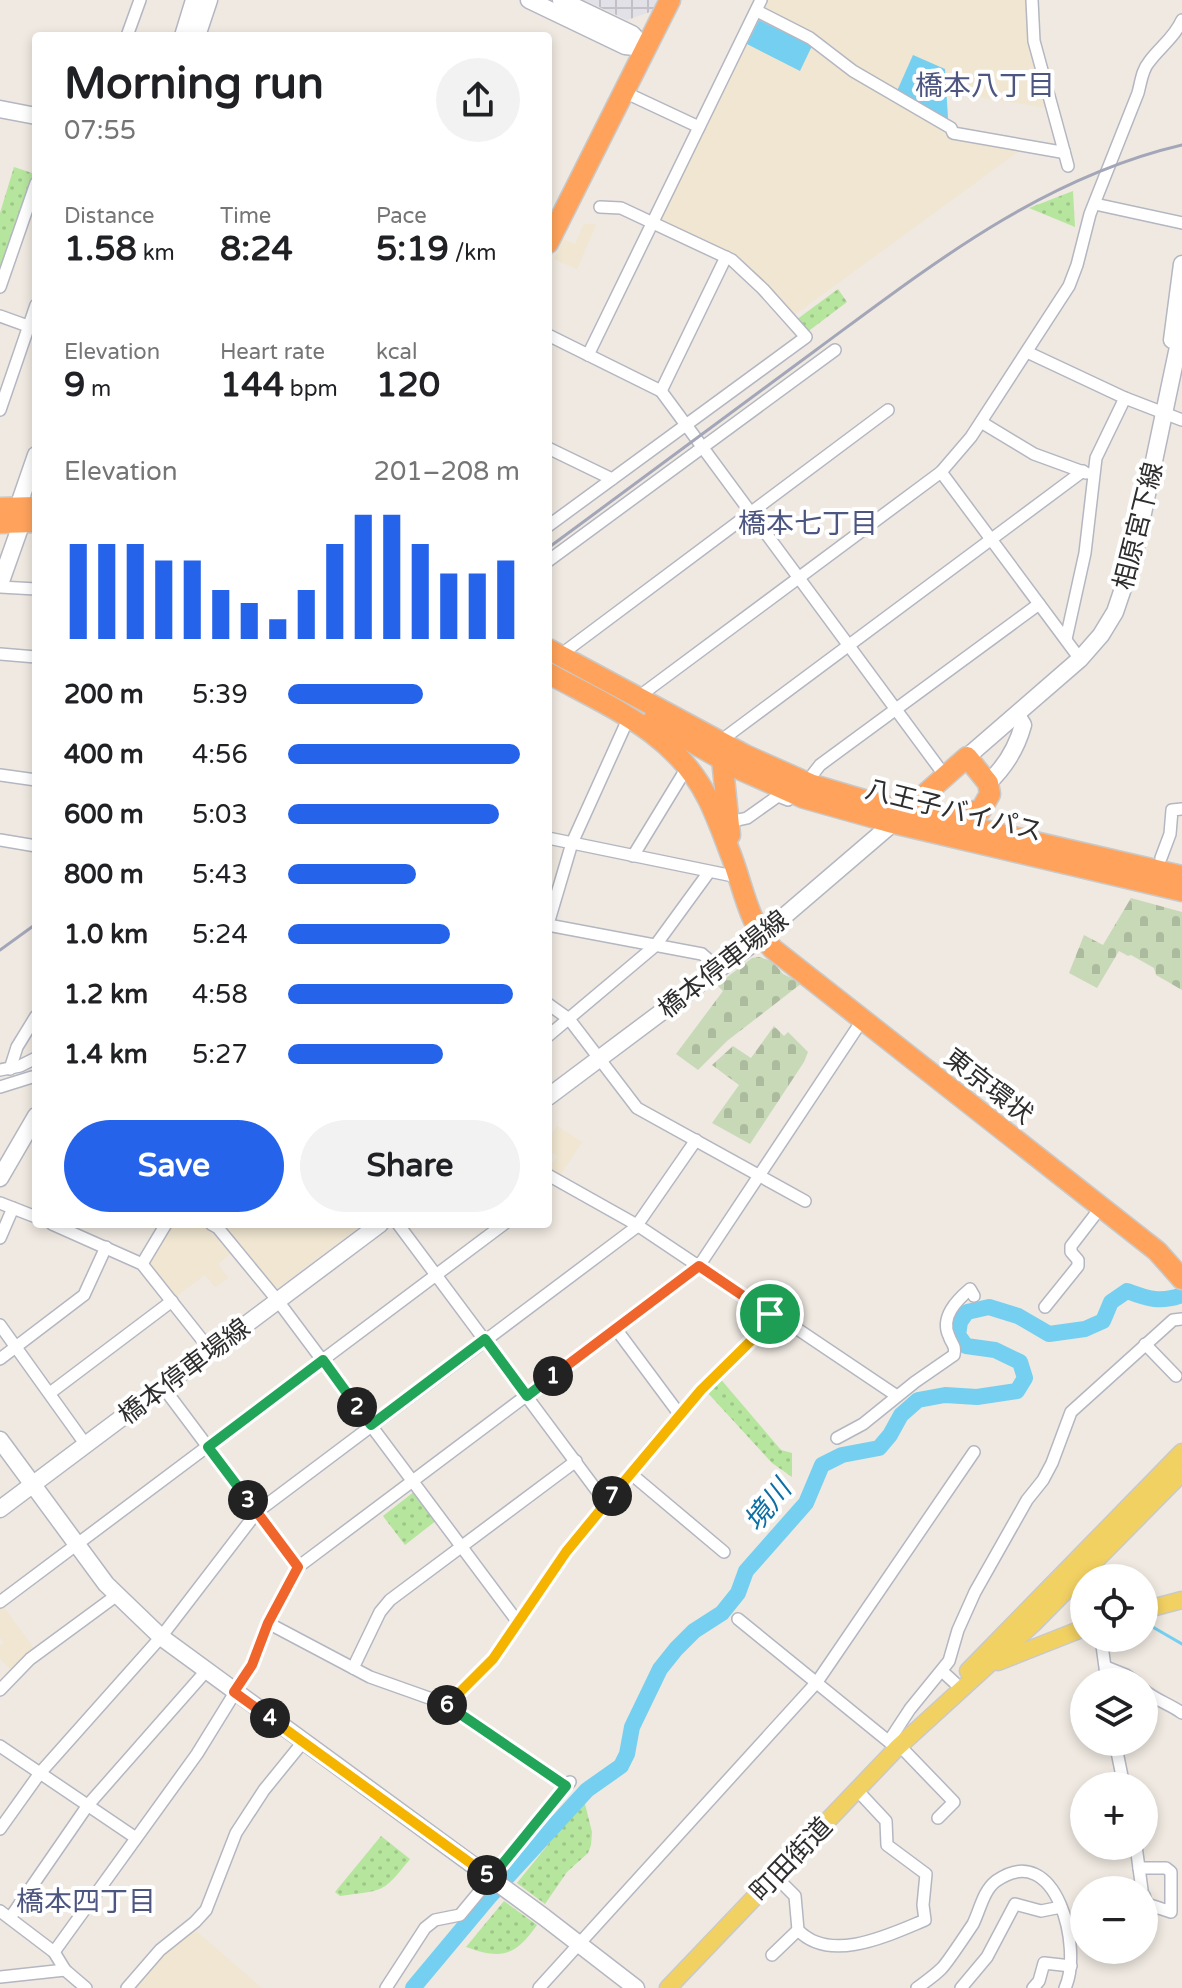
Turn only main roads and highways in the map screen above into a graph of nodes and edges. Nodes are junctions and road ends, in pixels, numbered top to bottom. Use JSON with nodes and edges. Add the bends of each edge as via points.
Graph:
{"nodes":[{"id":1,"x":670,"y":0,"type":"edge"},
{"id":2,"x":553,"y":220,"type":"edge"},
{"id":3,"x":26,"y":510,"type":"edge"},
{"id":4,"x":0,"y":523,"type":"edge"},
{"id":5,"x":558,"y":650,"type":"edge"},
{"id":6,"x":552,"y":675,"type":"edge"},
{"id":7,"x":552,"y":676,"type":"edge"},
{"id":8,"x":618,"y":694,"type":"junction"},
{"id":9,"x":723,"y":746,"type":"junction"},
{"id":10,"x":904,"y":813,"type":"junction"},
{"id":11,"x":961,"y":813,"type":"junction"},
{"id":12,"x":950,"y":837,"type":"junction"},
{"id":13,"x":1092,"y":855,"type":"junction"},
{"id":14,"x":736,"y":870,"type":"junction"},
{"id":15,"x":1179,"y":880,"type":"edge"},
{"id":16,"x":1182,"y":905,"type":"edge"},
{"id":17,"x":1181,"y":1278,"type":"edge"},
{"id":18,"x":1182,"y":1452,"type":"edge"},
{"id":19,"x":1182,"y":1473,"type":"edge"},
{"id":20,"x":1136,"y":1509,"type":"junction"},
{"id":21,"x":1182,"y":1600,"type":"edge"},
{"id":22,"x":1158,"y":1606,"type":"edge"},
{"id":23,"x":1070,"y":1633,"type":"edge"},
{"id":24,"x":1025,"y":1634,"type":"junction"},
{"id":25,"x":978,"y":1668,"type":"junction"},
{"id":26,"x":914,"y":1731,"type":"junction"},
{"id":27,"x":668,"y":1988,"type":"edge"}],
"edges":[{"from":1,"to":2,"type":"highway"},
{"from":3,"to":4,"type":"highway"},
{"from":5,"to":8,"type":"highway"},
{"from":5,"to":9,"type":"highway","via":[[645,692]]},
{"from":6,"to":8,"type":"highway"},
{"from":7,"to":14,"type":"highway","via":[[629,717],[672,748],[708,798]]},
{"from":8,"to":9,"type":"highway"},
{"from":9,"to":10,"type":"highway","name":"八王子バイパス","via":[[799,780]]},
{"from":9,"to":10,"type":"highway","via":[[771,758]]},
{"from":9,"to":10,"type":"highway","name":"八王子バイパス","via":[[761,780],[804,798],[854,813]]},
{"from":9,"to":14,"type":"highway"},
{"from":10,"to":11,"type":"highway"},
{"from":10,"to":11,"type":"highway","via":[[967,757],[988,783],[990,794],[974,813]]},
{"from":10,"to":12,"type":"highway","name":"八王子バイパス"},
{"from":10,"to":13,"type":"highway","name":"八王子バイパス"},
{"from":11,"to":13,"type":"highway"},
{"from":11,"to":15,"type":"highway","via":[[1161,858]]},
{"from":12,"to":15,"type":"highway","name":"八王子バイパス"},
{"from":12,"to":16,"type":"highway","via":[[955,850]]},
{"from":13,"to":15,"type":"highway","name":"八王子バイパス"},
{"from":14,"to":17,"type":"highway","name":"東京環状","via":[[751,917],[773,949],[1157,1251]]},
{"from":18,"to":20,"type":"main road","name":"町田街道"},
{"from":19,"to":20,"type":"main road","name":"町田街道"},
{"from":20,"to":24,"type":"main road","name":"町田街道"},
{"from":21,"to":22,"type":"main road"},
{"from":23,"to":24,"type":"main road","via":[[1048,1641]]},
{"from":24,"to":25,"type":"main road","name":"町田街道"},
{"from":24,"to":25,"type":"main road","via":[[994,1649]]},
{"from":25,"to":26,"type":"main road","name":"町田街道"},
{"from":25,"to":26,"type":"main road","name":"町田街道","via":[[955,1683]]},
{"from":26,"to":27,"type":"main road","name":"町田街道","via":[[895,1745]]}]}
